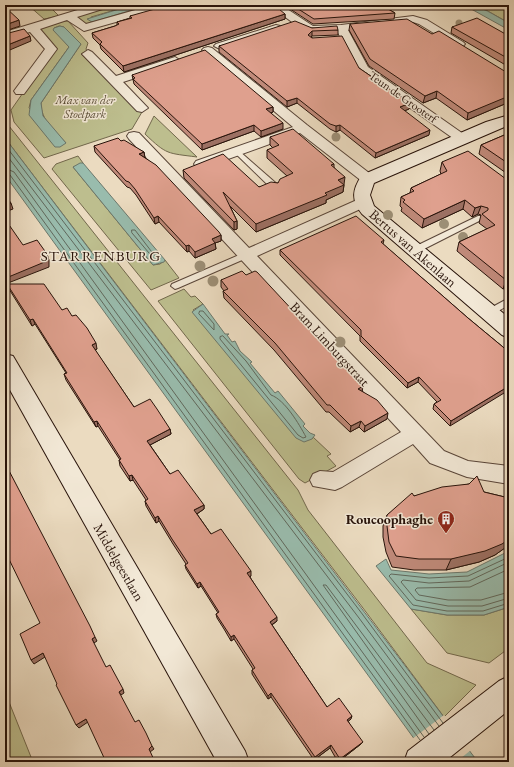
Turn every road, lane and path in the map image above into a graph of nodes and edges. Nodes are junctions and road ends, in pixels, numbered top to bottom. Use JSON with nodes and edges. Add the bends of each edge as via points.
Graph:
{"nodes":[{"id":1,"x":105,"y":5,"type":"edge"},
{"id":2,"x":165,"y":5,"type":"edge"},
{"id":3,"x":274,"y":5,"type":"edge"},
{"id":4,"x":70,"y":17,"type":"junction"},
{"id":5,"x":297,"y":21,"type":"junction"},
{"id":6,"x":33,"y":28,"type":"junction"},
{"id":7,"x":342,"y":34,"type":"junction"},
{"id":8,"x":5,"y":36,"type":"edge"},
{"id":9,"x":467,"y":49,"type":"edge"},
{"id":10,"x":88,"y":54,"type":"dead end"},
{"id":11,"x":185,"y":57,"type":"edge"},
{"id":12,"x":115,"y":80,"type":"junction"},
{"id":13,"x":20,"y":91,"type":"dead end"},
{"id":14,"x":142,"y":108,"type":"dead end"},
{"id":15,"x":509,"y":120,"type":"edge"},
{"id":16,"x":302,"y":128,"type":"junction"},
{"id":17,"x":134,"y":136,"type":"dead end"},
{"id":18,"x":461,"y":145,"type":"junction"},
{"id":19,"x":236,"y":151,"type":"junction"},
{"id":20,"x":182,"y":171,"type":"junction"},
{"id":21,"x":368,"y":179,"type":"junction"},
{"id":22,"x":275,"y":187,"type":"edge"},
{"id":23,"x":362,"y":203,"type":"junction"},
{"id":24,"x":481,"y":218,"type":"edge"},
{"id":25,"x":415,"y":250,"type":"junction"},
{"id":26,"x":246,"y":255,"type":"junction"},
{"id":27,"x":175,"y":286,"type":"dead end"},
{"id":28,"x":509,"y":302,"type":"edge"},
{"id":29,"x":488,"y":313,"type":"junction"},
{"id":30,"x":509,"y":330,"type":"edge"},
{"id":31,"x":5,"y":362,"type":"edge"},
{"id":32,"x":414,"y":434,"type":"junction"},
{"id":33,"x":509,"y":475,"type":"edge"},
{"id":34,"x":320,"y":480,"type":"dead end"},
{"id":35,"x":509,"y":691,"type":"edge"},
{"id":36,"x":234,"y":762,"type":"edge"},
{"id":37,"x":420,"y":762,"type":"edge"}],
"edges":[{"from":1,"to":4,"type":"street"},
{"from":2,"to":4,"type":"street","via":[[84,28]]},
{"from":3,"to":5,"type":"street"},
{"from":4,"to":6,"type":"street"},
{"from":5,"to":7,"type":"street","via":[[312,29]]},
{"from":5,"to":16,"type":"street","via":[[204,51]]},
{"from":6,"to":8,"type":"street"},
{"from":6,"to":13,"type":"street","via":[[51,49]]},
{"from":7,"to":9,"type":"street","via":[[418,20]]},
{"from":7,"to":18,"type":"street","name":"Teun de Grooterf","via":[[363,69],[408,100]]},
{"from":10,"to":12,"type":"street"},
{"from":11,"to":12,"type":"street"},
{"from":12,"to":14,"type":"street"},
{"from":15,"to":18,"type":"street","via":[[492,125]]},
{"from":16,"to":19,"type":"street"},
{"from":16,"to":21,"type":"street"},
{"from":17,"to":20,"type":"street","name":"Bram Limburgstraat"},
{"from":18,"to":21,"type":"street"},
{"from":19,"to":20,"type":"street"},
{"from":19,"to":22,"type":"lane"},
{"from":20,"to":26,"type":"street","name":"Bram Limburgstraat"},
{"from":21,"to":23,"type":"street","name":"Bertus van Akenlaan","via":[[361,194]]},
{"from":23,"to":25,"type":"street","name":"Bertus van Akenlaan"},
{"from":23,"to":26,"type":"street"},
{"from":24,"to":25,"type":"lane"},
{"from":25,"to":29,"type":"street","name":"Bertus van Akenlaan"},
{"from":26,"to":27,"type":"lane"},
{"from":26,"to":32,"type":"street","name":"Bram Limburgstraat"},
{"from":28,"to":29,"type":"lane"},
{"from":29,"to":30,"type":"street","name":"Bertus van Akenlaan"},
{"from":31,"to":36,"type":"street","name":"Middelgeestlaan"},
{"from":32,"to":33,"type":"street","name":"Bram Limburgstraat","via":[[437,457],[452,464],[467,469]]},
{"from":32,"to":34,"type":"street","via":[[335,481]]},
{"from":35,"to":37,"type":"street"}]}
